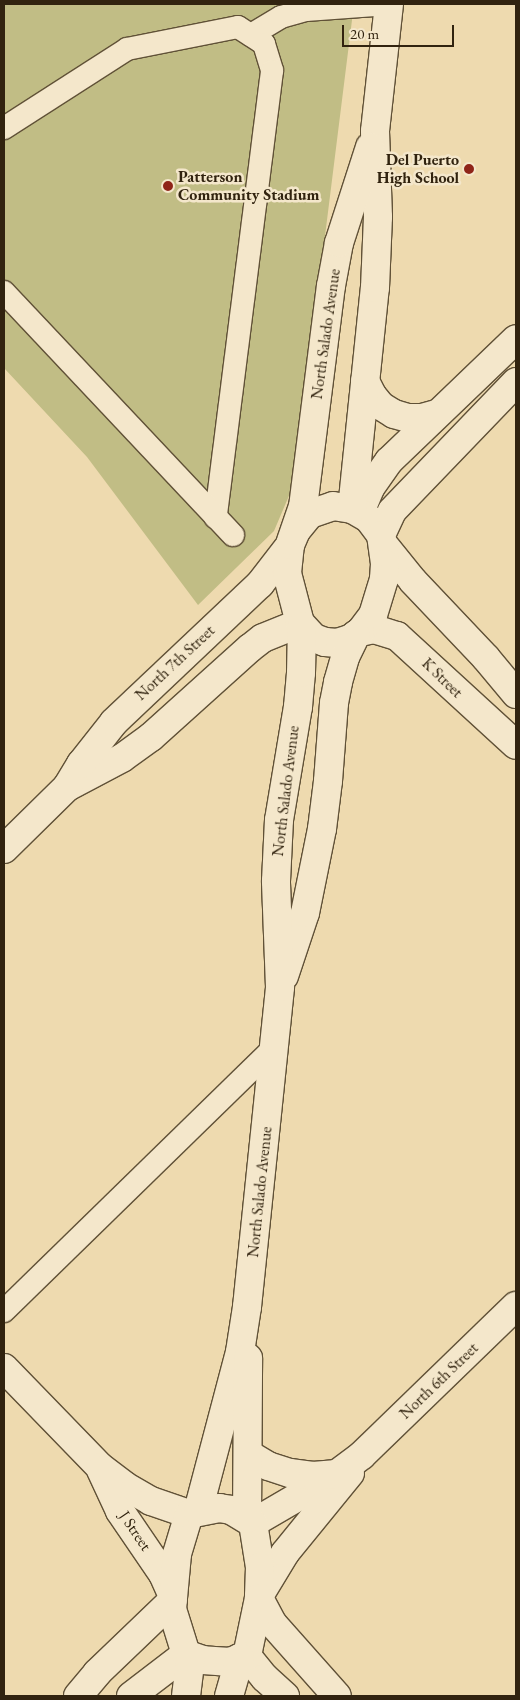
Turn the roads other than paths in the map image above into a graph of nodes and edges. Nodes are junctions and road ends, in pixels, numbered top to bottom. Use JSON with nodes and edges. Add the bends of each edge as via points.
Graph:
{"nodes":[{"id":1,"x":389,"y":4,"type":"edge"},
{"id":2,"x":251,"y":35,"type":"junction"},
{"id":3,"x":4,"y":128,"type":"edge"},
{"id":4,"x":375,"y":131,"type":"junction"},
{"id":5,"x":4,"y":292,"type":"edge"},
{"id":6,"x":516,"y":339,"type":"edge"},
{"id":7,"x":365,"y":381,"type":"junction"},
{"id":8,"x":516,"y":382,"type":"edge"},
{"id":9,"x":436,"y":414,"type":"junction"},
{"id":10,"x":356,"y":511,"type":"junction"},
{"id":11,"x":216,"y":517,"type":"junction"},
{"id":12,"x":233,"y":535,"type":"dead end"},
{"id":13,"x":382,"y":540,"type":"junction"},
{"id":14,"x":291,"y":543,"type":"junction"},
{"id":15,"x":301,"y":624,"type":"junction"},
{"id":16,"x":358,"y":633,"type":"junction"},
{"id":17,"x":516,"y":694,"type":"edge"},
{"id":18,"x":516,"y":745,"type":"edge"},
{"id":19,"x":67,"y":787,"type":"junction"},
{"id":20,"x":4,"y":849,"type":"edge"},
{"id":21,"x":280,"y":987,"type":"junction"},
{"id":22,"x":276,"y":1047,"type":"junction"},
{"id":23,"x":516,"y":1306,"type":"edge"},
{"id":24,"x":247,"y":1307,"type":"junction"},
{"id":25,"x":4,"y":1311,"type":"edge"},
{"id":26,"x":4,"y":1368,"type":"edge"},
{"id":27,"x":248,"y":1454,"type":"junction"},
{"id":28,"x":362,"y":1455,"type":"junction"},
{"id":29,"x":100,"y":1466,"type":"junction"},
{"id":30,"x":337,"y":1474,"type":"junction"},
{"id":31,"x":193,"y":1512,"type":"junction"},
{"id":32,"x":250,"y":1521,"type":"junction"},
{"id":33,"x":173,"y":1597,"type":"junction"},
{"id":34,"x":259,"y":1597,"type":"junction"},
{"id":35,"x":188,"y":1655,"type":"junction"},
{"id":36,"x":244,"y":1657,"type":"junction"},
{"id":37,"x":78,"y":1696,"type":"edge"},
{"id":38,"x":131,"y":1696,"type":"edge"},
{"id":39,"x":186,"y":1696,"type":"edge"},
{"id":40,"x":229,"y":1696,"type":"edge"},
{"id":41,"x":285,"y":1696,"type":"edge"},
{"id":42,"x":337,"y":1696,"type":"edge"}],
"edges":[{"from":1,"to":2,"type":"lane","via":[[306,10],[281,16]]},
{"from":1,"to":4,"type":"main road","name":"North Salado Avenue"},
{"from":2,"to":3,"type":"lane","via":[[238,27],[127,50]]},
{"from":2,"to":11,"type":"lane","via":[[264,44],[272,72]]},
{"from":4,"to":7,"type":"main road","name":"North Salado Avenue","via":[[378,217]]},
{"from":4,"to":14,"type":"main road","name":"North Salado Avenue","via":[[340,243],[331,286],[303,507]]},
{"from":5,"to":11,"type":"lane"},
{"from":6,"to":9,"type":"main road"},
{"from":7,"to":9,"type":"main road","via":[[381,406],[394,414],[422,418]]},
{"from":7,"to":10,"type":"main road","name":"North Salado Avenue"},
{"from":8,"to":13,"type":"main road","via":[[395,508]]},
{"from":9,"to":10,"type":"main road","via":[[378,474]]},
{"from":10,"to":13,"type":"main road","via":[[369,519]]},
{"from":10,"to":14,"type":"main road","via":[[333,506],[310,514]]},
{"from":11,"to":12,"type":"lane"},
{"from":13,"to":16,"type":"main road","via":[[384,579],[379,600],[373,615]]},
{"from":13,"to":17,"type":"main road","via":[[413,581]]},
{"from":14,"to":15,"type":"main road","via":[[287,573]]},
{"from":14,"to":19,"type":"main road","name":"North 7th Street","via":[[260,584],[114,722]]},
{"from":15,"to":16,"type":"main road","via":[[314,638],[325,642],[337,643]]},
{"from":15,"to":19,"type":"main road","name":"North 7th Street","via":[[281,629],[250,648],[151,737],[122,758]]},
{"from":15,"to":21,"type":"main road","name":"North Salado Avenue","via":[[298,707],[279,820],[276,881]]},
{"from":16,"to":18,"type":"main road","name":"K Street","via":[[374,629],[397,636]]},
{"from":16,"to":21,"type":"main road","name":"North Salado Avenue","via":[[345,657],[334,703],[328,781],[313,878],[294,951]]},
{"from":19,"to":20,"type":"main road","name":"North 7th Street"},
{"from":21,"to":22,"type":"main road","name":"North Salado Avenue"},
{"from":22,"to":24,"type":"main road","name":"North Salado Avenue"},
{"from":22,"to":25,"type":"lane"},
{"from":23,"to":28,"type":"main road","name":"North 6th Street"},
{"from":24,"to":27,"type":"main road","name":"North Salado Avenue"},
{"from":24,"to":31,"type":"main road","name":"North Salado Avenue","via":[[240,1352]]},
{"from":26,"to":29,"type":"main road","name":"J Street"},
{"from":27,"to":30,"type":"main road","via":[[268,1466],[290,1473],[313,1476]]},
{"from":27,"to":32,"type":"main road","name":"North Salado Avenue"},
{"from":28,"to":30,"type":"main road","name":"North 6th Street"},
{"from":28,"to":34,"type":"main road","name":"North 6th Street","via":[[285,1553]]},
{"from":29,"to":31,"type":"main road","name":"J Street","via":[[151,1501]]},
{"from":29,"to":33,"type":"main road","name":"J Street","via":[[120,1511],[157,1563]]},
{"from":30,"to":32,"type":"main road","name":"North 6th Street"},
{"from":31,"to":32,"type":"main road","via":[[219,1508],[231,1510]]},
{"from":31,"to":33,"type":"main road","name":"North Salado Avenue","via":[[177,1554]]},
{"from":32,"to":34,"type":"main road","name":"North Salado Avenue","via":[[260,1567]]},
{"from":33,"to":35,"type":"main road","name":"North Salado Avenue","via":[[172,1609]]},
{"from":33,"to":37,"type":"main road"},
{"from":34,"to":36,"type":"main road","name":"North Salado Avenue"},
{"from":34,"to":42,"type":"main road","via":[[273,1624]]},
{"from":35,"to":36,"type":"main road","via":[[224,1662]]},
{"from":35,"to":38,"type":"main road"},
{"from":35,"to":39,"type":"main road","name":"North Salado Avenue"},
{"from":36,"to":40,"type":"main road","name":"North Salado Avenue"},
{"from":36,"to":41,"type":"main road"}]}
